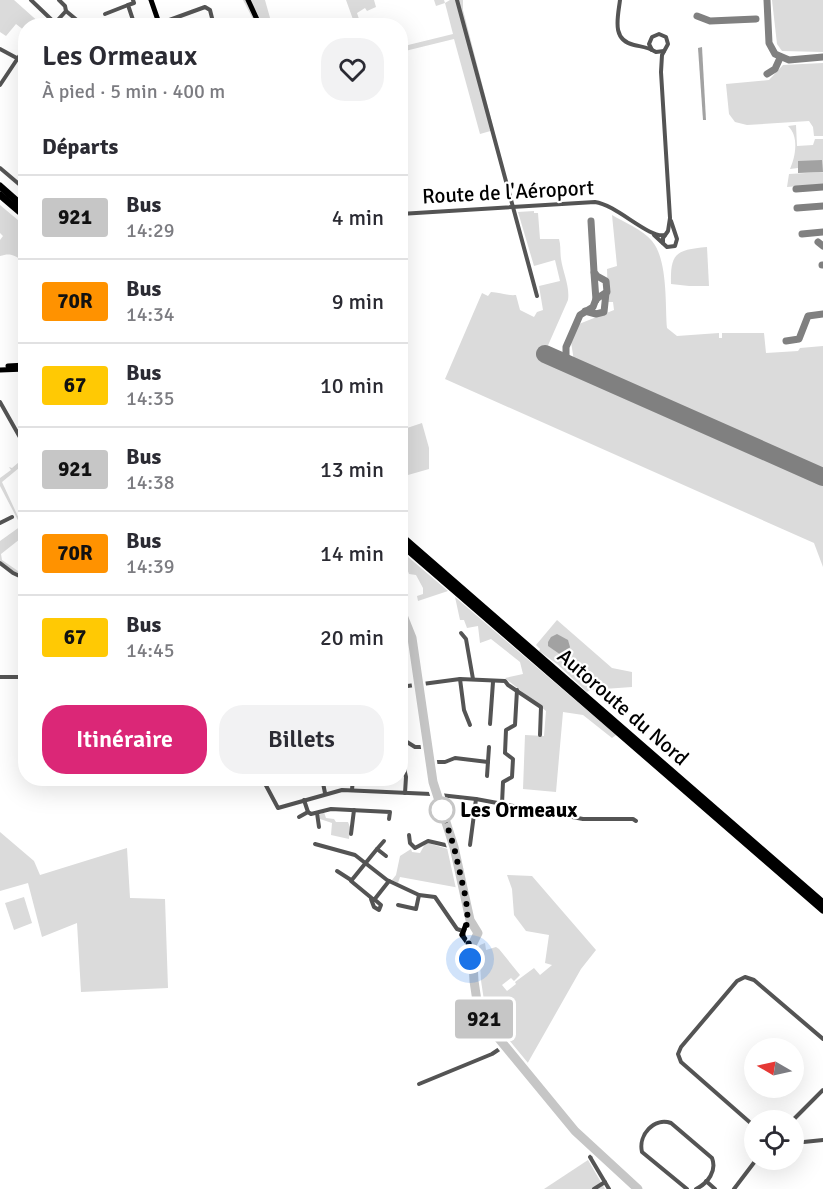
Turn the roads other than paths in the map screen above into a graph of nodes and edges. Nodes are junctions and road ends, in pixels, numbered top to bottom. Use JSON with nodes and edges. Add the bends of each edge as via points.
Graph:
{"nodes":[{"id":1,"x":31,"y":0,"type":"edge"},
{"id":2,"x":59,"y":0,"type":"edge"},
{"id":3,"x":133,"y":0,"type":"edge"},
{"id":4,"x":151,"y":0,"type":"edge"},
{"id":5,"x":248,"y":0,"type":"edge"},
{"id":6,"x":457,"y":0,"type":"edge"},
{"id":7,"x":620,"y":0,"type":"edge"},
{"id":8,"x":128,"y":5,"type":"junction"},
{"id":9,"x":66,"y":11,"type":"junction"},
{"id":10,"x":105,"y":14,"type":"dead end"},
{"id":11,"x":618,"y":17,"type":"junction"},
{"id":12,"x":50,"y":18,"type":"edge"},
{"id":13,"x":60,"y":18,"type":"edge"},
{"id":14,"x":74,"y":18,"type":"edge"},
{"id":15,"x":132,"y":18,"type":"edge"},
{"id":16,"x":158,"y":18,"type":"edge"},
{"id":17,"x":176,"y":18,"type":"edge"},
{"id":18,"x":212,"y":18,"type":"edge"},
{"id":19,"x":256,"y":18,"type":"edge"},
{"id":20,"x":651,"y":39,"type":"junction"},
{"id":21,"x":0,"y":49,"type":"edge"},
{"id":22,"x":653,"y":51,"type":"junction"},
{"id":23,"x":665,"y":51,"type":"junction"},
{"id":24,"x":17,"y":58,"type":"joint"},
{"id":25,"x":661,"y":72,"type":"junction"},
{"id":26,"x":0,"y":85,"type":"edge"},
{"id":27,"x":0,"y":168,"type":"edge"},
{"id":28,"x":18,"y":183,"type":"edge"},
{"id":29,"x":0,"y":186,"type":"edge"},
{"id":30,"x":0,"y":195,"type":"edge"},
{"id":31,"x":18,"y":201,"type":"edge"},
{"id":32,"x":513,"y":207,"type":"junction"},
{"id":33,"x":18,"y":210,"type":"edge"},
{"id":34,"x":669,"y":212,"type":"junction"},
{"id":35,"x":408,"y":214,"type":"edge"},
{"id":36,"x":646,"y":229,"type":"junction"},
{"id":37,"x":666,"y":234,"type":"junction"},
{"id":38,"x":675,"y":235,"type":"junction"},
{"id":39,"x":663,"y":243,"type":"junction"},
{"id":40,"x":537,"y":296,"type":"dead end"},
{"id":41,"x":0,"y":368,"type":"edge"},
{"id":42,"x":18,"y":368,"type":"edge"},
{"id":43,"x":0,"y":402,"type":"edge"},
{"id":44,"x":18,"y":434,"type":"edge"},
{"id":45,"x":12,"y":517,"type":"dead end"},
{"id":46,"x":0,"y":523,"type":"edge"},
{"id":47,"x":408,"y":542,"type":"edge"},
{"id":48,"x":408,"y":550,"type":"edge"},
{"id":49,"x":0,"y":563,"type":"edge"},
{"id":50,"x":18,"y":575,"type":"edge"},
{"id":51,"x":408,"y":624,"type":"edge"},
{"id":52,"x":461,"y":633,"type":"dead end"},
{"id":53,"x":413,"y":643,"type":"junction"},
{"id":54,"x":408,"y":644,"type":"edge"},
{"id":55,"x":0,"y":677,"type":"edge"},
{"id":56,"x":18,"y":677,"type":"edge"},
{"id":57,"x":460,"y":679,"type":"junction"},
{"id":58,"x":473,"y":679,"type":"junction"},
{"id":59,"x":494,"y":682,"type":"junction"},
{"id":60,"x":420,"y":686,"type":"junction"},
{"id":61,"x":408,"y":687,"type":"edge"},
{"id":62,"x":517,"y":690,"type":"junction"},
{"id":63,"x":490,"y":724,"type":"dead end"},
{"id":64,"x":470,"y":725,"type":"dead end"},
{"id":65,"x":540,"y":735,"type":"dead end"},
{"id":66,"x":408,"y":743,"type":"edge"},
{"id":67,"x":429,"y":747,"type":"junction"},
{"id":68,"x":489,"y":747,"type":"dead end"},
{"id":69,"x":431,"y":762,"type":"junction"},
{"id":70,"x":488,"y":762,"type":"junction"},
{"id":71,"x":487,"y":776,"type":"dead end"},
{"id":72,"x":266,"y":786,"type":"edge"},
{"id":73,"x":324,"y":786,"type":"edge"},
{"id":74,"x":352,"y":786,"type":"edge"},
{"id":75,"x":405,"y":786,"type":"edge"},
{"id":76,"x":352,"y":790,"type":"junction"},
{"id":77,"x":325,"y":793,"type":"junction"},
{"id":78,"x":405,"y":793,"type":"junction"},
{"id":79,"x":437,"y":795,"type":"junction"},
{"id":80,"x":476,"y":799,"type":"junction"},
{"id":81,"x":304,"y":800,"type":"junction"},
{"id":82,"x":502,"y":804,"type":"junction"},
{"id":83,"x":354,"y":810,"type":"junction"},
{"id":84,"x":308,"y":812,"type":"junction"},
{"id":85,"x":317,"y":813,"type":"junction"},
{"id":86,"x":299,"y":817,"type":"dead end"},
{"id":87,"x":389,"y":819,"type":"dead end"},
{"id":88,"x":636,"y":821,"type":"dead end"},
{"id":89,"x":320,"y":827,"type":"dead end"},
{"id":90,"x":351,"y":834,"type":"dead end"},
{"id":91,"x":409,"y":835,"type":"dead end"},
{"id":92,"x":384,"y":841,"type":"dead end"},
{"id":93,"x":315,"y":844,"type":"dead end"},
{"id":94,"x":470,"y":845,"type":"dead end"},
{"id":95,"x":454,"y":847,"type":"junction"},
{"id":96,"x":377,"y":849,"type":"junction"},
{"id":97,"x":386,"y":856,"type":"dead end"},
{"id":98,"x":364,"y":862,"type":"junction"},
{"id":99,"x":337,"y":871,"type":"dead end"},
{"id":100,"x":351,"y":880,"type":"junction"},
{"id":101,"x":389,"y":881,"type":"junction"},
{"id":102,"x":419,"y":895,"type":"junction"},
{"id":103,"x":823,"y":903,"type":"edge"},
{"id":104,"x":398,"y":905,"type":"dead end"},
{"id":105,"x":467,"y":909,"type":"junction"},
{"id":106,"x":823,"y":910,"type":"edge"},
{"id":107,"x":474,"y":927,"type":"junction"},
{"id":108,"x":464,"y":930,"type":"junction"},
{"id":109,"x":475,"y":940,"type":"junction"},
{"id":110,"x":467,"y":941,"type":"junction"},
{"id":111,"x":823,"y":1039,"type":"edge"},
{"id":112,"x":504,"y":1046,"type":"junction"},
{"id":113,"x":419,"y":1084,"type":"dead end"},
{"id":114,"x":823,"y":1090,"type":"edge"},
{"id":115,"x":803,"y":1110,"type":"edge"},
{"id":116,"x":744,"y":1117,"type":"edge"},
{"id":117,"x":823,"y":1140,"type":"edge"},
{"id":118,"x":804,"y":1142,"type":"edge"},
{"id":119,"x":595,"y":1153,"type":"junction"},
{"id":120,"x":748,"y":1170,"type":"edge"},
{"id":121,"x":706,"y":1181,"type":"junction"},
{"id":122,"x":605,"y":1182,"type":"junction"},
{"id":123,"x":594,"y":1189,"type":"edge"},
{"id":124,"x":609,"y":1189,"type":"edge"},
{"id":125,"x":637,"y":1189,"type":"edge"},
{"id":126,"x":687,"y":1189,"type":"edge"},
{"id":127,"x":696,"y":1189,"type":"edge"},
{"id":128,"x":715,"y":1189,"type":"edge"},
{"id":129,"x":734,"y":1189,"type":"edge"}],
"edges":[{"from":1,"to":12,"type":"street"},
{"from":2,"to":9,"type":"street"},
{"from":3,"to":8,"type":"street"},
{"from":4,"to":16,"type":"main road"},
{"from":5,"to":19,"type":"main road"},
{"from":6,"to":32,"type":"street"},
{"from":7,"to":11,"type":"street"},
{"from":8,"to":10,"type":"street"},
{"from":8,"to":15,"type":"street"},
{"from":9,"to":13,"type":"street"},
{"from":9,"to":14,"type":"street"},
{"from":11,"to":20,"type":"street","via":[[619,32],[627,41],[640,44]]},
{"from":11,"to":22,"type":"street","via":[[616,27],[622,39]]},
{"from":17,"to":18,"type":"street","via":[[205,7]]},
{"from":20,"to":22,"type":"street"},
{"from":20,"to":23,"type":"street","via":[[657,34],[665,36]]},
{"from":21,"to":24,"type":"street"},
{"from":22,"to":23,"type":"street"},
{"from":22,"to":25,"type":"street"},
{"from":23,"to":25,"type":"street"},
{"from":24,"to":26,"type":"street"},
{"from":25,"to":34,"type":"street"},
{"from":27,"to":28,"type":"street"},
{"from":29,"to":31,"type":"highway"},
{"from":30,"to":33,"type":"highway"},
{"from":32,"to":35,"type":"street","name":"Route de l'Aéroport"},
{"from":32,"to":36,"type":"street","name":"Route de l'Aéroport","via":[[597,202],[616,209]]},
{"from":32,"to":40,"type":"street"},
{"from":34,"to":37,"type":"street"},
{"from":34,"to":38,"type":"street"},
{"from":36,"to":37,"type":"street","name":"Route de l'Aéroport","via":[[656,235]]},
{"from":36,"to":39,"type":"street","name":"Route de l'Aéroport"},
{"from":37,"to":38,"type":"street"},
{"from":37,"to":39,"type":"street"},
{"from":38,"to":39,"type":"street","via":[[675,246]]},
{"from":41,"to":42,"type":"main road"},
{"from":43,"to":44,"type":"street"},
{"from":45,"to":46,"type":"street"},
{"from":47,"to":103,"type":"highway","name":"Autoroute du Nord"},
{"from":48,"to":106,"type":"highway","name":"Autoroute du Nord"},
{"from":49,"to":50,"type":"street"},
{"from":51,"to":53,"type":"main road"},
{"from":52,"to":58,"type":"street","via":[[466,638]]},
{"from":53,"to":54,"type":"street"},
{"from":53,"to":60,"type":"main road"},
{"from":55,"to":56,"type":"street"},
{"from":57,"to":58,"type":"street"},
{"from":57,"to":60,"type":"street"},
{"from":57,"to":64,"type":"street"},
{"from":58,"to":59,"type":"street"},
{"from":59,"to":62,"type":"street","via":[[505,681]]},
{"from":59,"to":63,"type":"street"},
{"from":60,"to":61,"type":"street"},
{"from":60,"to":67,"type":"main road"},
{"from":62,"to":65,"type":"street","via":[[542,707]]},
{"from":62,"to":82,"type":"street","via":[[514,726],[506,732],[505,754],[513,760],[512,776],[503,782]]},
{"from":66,"to":67,"type":"street"},
{"from":67,"to":69,"type":"main road"},
{"from":68,"to":70,"type":"street"},
{"from":69,"to":70,"type":"street","via":[[456,758]]},
{"from":69,"to":79,"type":"main road"},
{"from":70,"to":71,"type":"street"},
{"from":72,"to":81,"type":"street","via":[[278,808]]},
{"from":73,"to":77,"type":"street"},
{"from":74,"to":76,"type":"street"},
{"from":75,"to":78,"type":"street"},
{"from":76,"to":77,"type":"street"},
{"from":76,"to":78,"type":"street"},
{"from":77,"to":81,"type":"street"},
{"from":78,"to":79,"type":"street"},
{"from":79,"to":80,"type":"street"},
{"from":79,"to":95,"type":"main road"},
{"from":80,"to":82,"type":"street"},
{"from":80,"to":94,"type":"street"},
{"from":81,"to":84,"type":"street"},
{"from":82,"to":88,"type":"street","via":[[586,819]]},
{"from":83,"to":85,"type":"street","via":[[329,809]]},
{"from":83,"to":87,"type":"street","via":[[390,812]]},
{"from":83,"to":90,"type":"street"},
{"from":84,"to":85,"type":"street"},
{"from":84,"to":86,"type":"street"},
{"from":85,"to":89,"type":"street"},
{"from":91,"to":95,"type":"street","via":[[415,848],[426,841]]},
{"from":92,"to":96,"type":"street"},
{"from":93,"to":98,"type":"street","via":[[353,854]]},
{"from":95,"to":105,"type":"main road"},
{"from":96,"to":97,"type":"street"},
{"from":96,"to":98,"type":"street"},
{"from":98,"to":100,"type":"street"},
{"from":98,"to":101,"type":"street"},
{"from":99,"to":100,"type":"street"},
{"from":100,"to":101,"type":"street","via":[[373,899]]},
{"from":101,"to":102,"type":"street"},
{"from":102,"to":104,"type":"street","via":[[416,909]]},
{"from":102,"to":108,"type":"street","via":[[435,898],[456,927]]},
{"from":105,"to":107,"type":"main road"},
{"from":105,"to":108,"type":"main road"},
{"from":107,"to":108,"type":"main road"},
{"from":107,"to":109,"type":"main road","via":[[478,933]]},
{"from":108,"to":110,"type":"main road"},
{"from":109,"to":110,"type":"main road"},
{"from":109,"to":112,"type":"main road","via":[[472,954],[477,1001],[486,1023]]},
{"from":110,"to":112,"type":"main road","via":[[474,997],[485,1024]]},
{"from":111,"to":116,"type":"street","via":[[754,980],[745,977],[737,981],[681,1047],[678,1056]]},
{"from":112,"to":113,"type":"street"},
{"from":112,"to":119,"type":"main road"},
{"from":112,"to":125,"type":"main road","via":[[582,1138]]},
{"from":114,"to":115,"type":"street"},
{"from":117,"to":118,"type":"street"},
{"from":119,"to":122,"type":"street","via":[[590,1156]]},
{"from":119,"to":125,"type":"main road"},
{"from":120,"to":129,"type":"street"},
{"from":121,"to":126,"type":"street","via":[[714,1167],[710,1156],[671,1123],[656,1123],[643,1137],[642,1152]]},
{"from":121,"to":127,"type":"street"},
{"from":121,"to":128,"type":"street"},
{"from":122,"to":123,"type":"street"},
{"from":122,"to":124,"type":"street"}]}
